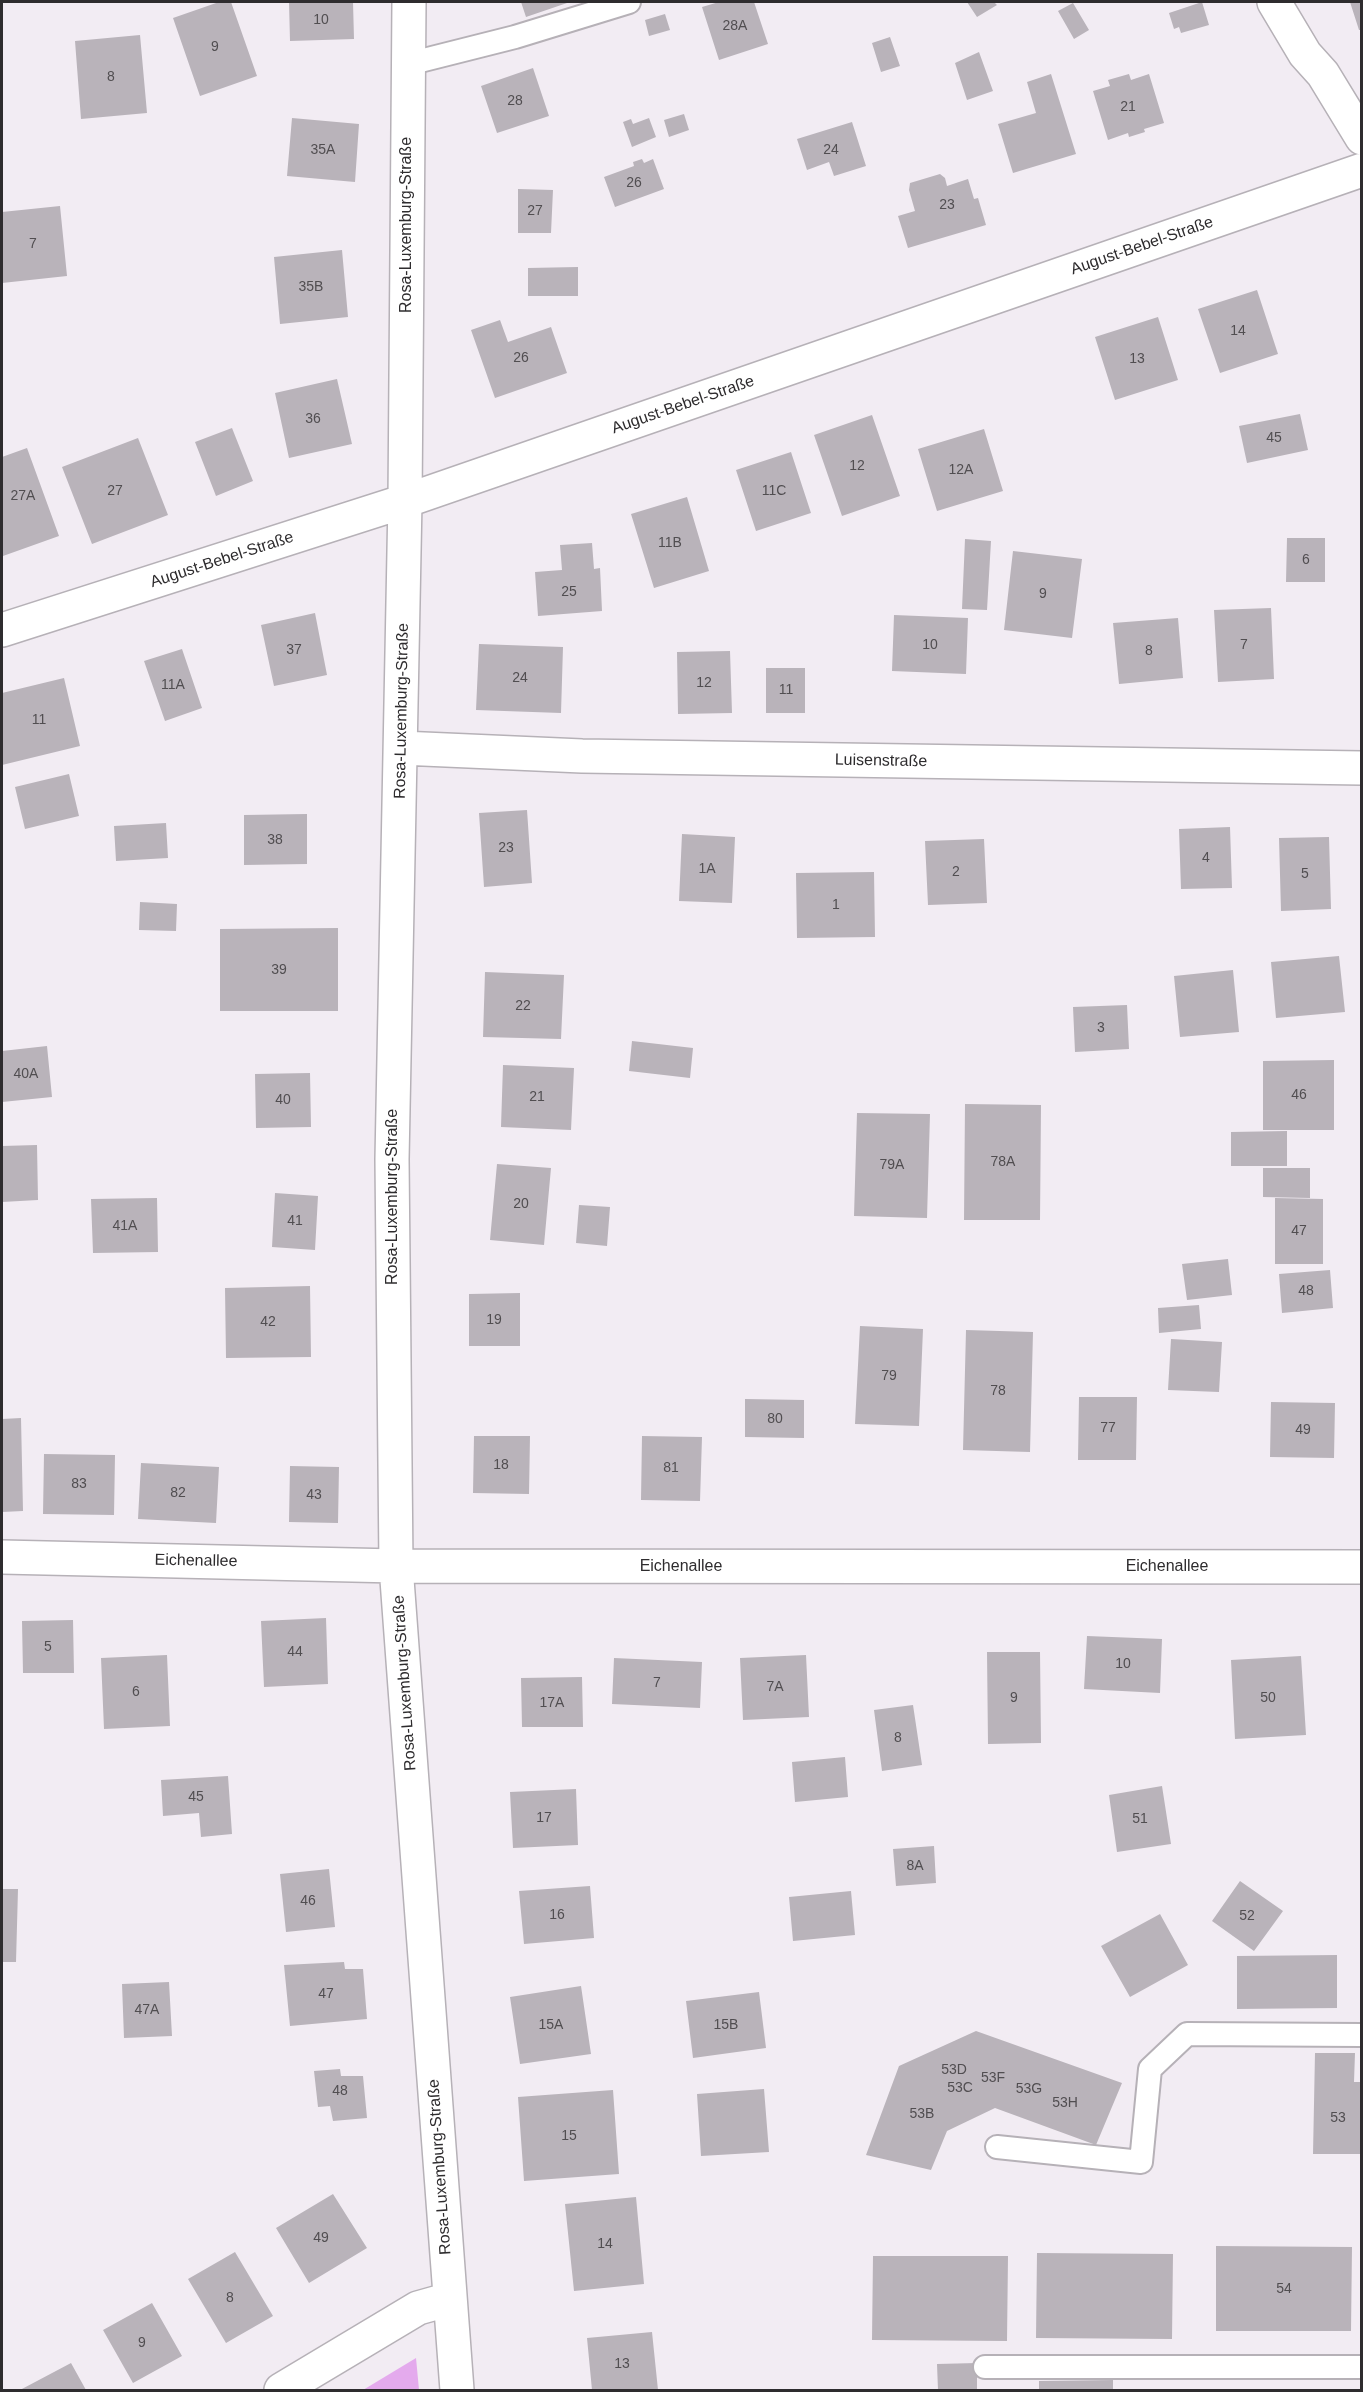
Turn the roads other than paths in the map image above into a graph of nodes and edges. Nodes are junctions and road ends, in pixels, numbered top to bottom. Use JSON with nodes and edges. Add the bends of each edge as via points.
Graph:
{"nodes":[{"id":1,"x":409,"y":2,"type":"edge"},
{"id":2,"x":629,"y":2,"type":"edge"},
{"id":3,"x":1274,"y":2,"type":"edge"},
{"id":4,"x":408,"y":64,"type":"junction"},
{"id":5,"x":1362,"y":138,"type":"edge"},
{"id":6,"x":1362,"y":170,"type":"edge"},
{"id":7,"x":405,"y":501,"type":"junction"},
{"id":8,"x":2,"y":630,"type":"edge"},
{"id":9,"x":401,"y":748,"type":"junction"},
{"id":10,"x":1362,"y":768,"type":"edge"},
{"id":11,"x":2,"y":1557,"type":"edge"},
{"id":12,"x":396,"y":1566,"type":"junction"},
{"id":13,"x":1362,"y":1567,"type":"edge"},
{"id":14,"x":1362,"y":2035,"type":"edge"},
{"id":15,"x":997,"y":2147,"type":"dead end"},
{"id":16,"x":450,"y":2299,"type":"junction"},
{"id":17,"x":985,"y":2367,"type":"dead end"},
{"id":18,"x":1362,"y":2367,"type":"edge"},
{"id":19,"x":281,"y":2391,"type":"edge"},
{"id":20,"x":457,"y":2391,"type":"edge"}],
"edges":[{"from":1,"to":4,"type":"street","name":"Rosa-Luxemburg-Straße"},
{"from":2,"to":4,"type":"lane"},
{"from":3,"to":5,"type":"street"},
{"from":4,"to":7,"type":"street","name":"Rosa-Luxemburg-Straße"},
{"from":6,"to":7,"type":"street","name":"August-Bebel-Straße"},
{"from":7,"to":8,"type":"street","name":"August-Bebel-Straße"},
{"from":7,"to":9,"type":"street","name":"Rosa-Luxemburg-Straße"},
{"from":9,"to":10,"type":"street","name":"Luisenstraße","via":[[582,756]]},
{"from":9,"to":12,"type":"street","name":"Rosa-Luxemburg-Straße","via":[[392,1159]]},
{"from":11,"to":12,"type":"street","name":"Eichenallee"},
{"from":12,"to":13,"type":"street","name":"Eichenallee"},
{"from":12,"to":16,"type":"street","name":"Rosa-Luxemburg-Straße"},
{"from":14,"to":15,"type":"lane","via":[[1187,2034],[1150,2069],[1141,2162]]},
{"from":16,"to":19,"type":"street","via":[[418,2308]]},
{"from":16,"to":20,"type":"street","name":"Rosa-Luxemburg-Straße"},
{"from":17,"to":18,"type":"lane"}]}
